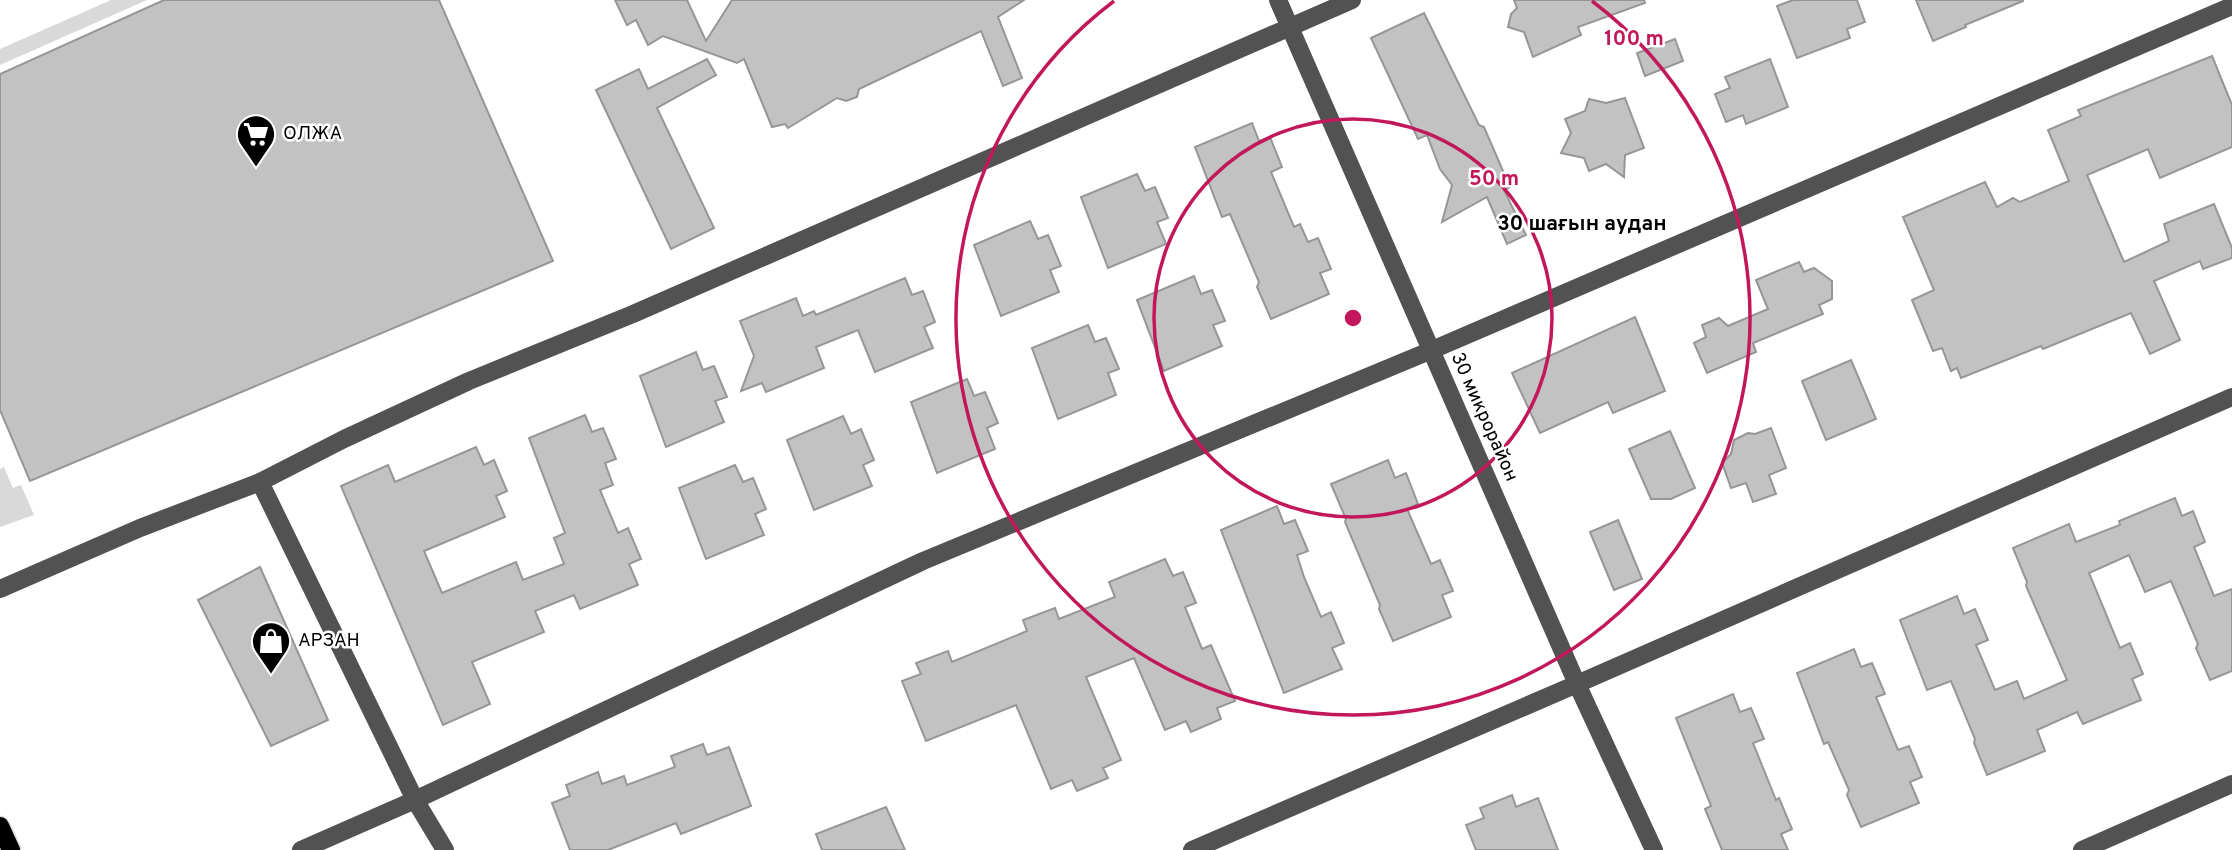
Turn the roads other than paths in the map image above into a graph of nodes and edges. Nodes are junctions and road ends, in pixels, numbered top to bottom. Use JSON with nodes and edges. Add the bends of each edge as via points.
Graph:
{"nodes":[{"id":1,"x":1278,"y":0,"type":"edge"},
{"id":2,"x":1352,"y":0,"type":"edge"},
{"id":3,"x":2232,"y":6,"type":"edge"},
{"id":4,"x":1290,"y":27,"type":"junction"},
{"id":5,"x":1432,"y":350,"type":"junction"},
{"id":6,"x":2232,"y":397,"type":"edge"},
{"id":7,"x":260,"y":482,"type":"junction"},
{"id":8,"x":0,"y":589,"type":"edge"},
{"id":9,"x":1577,"y":684,"type":"junction"},
{"id":10,"x":2232,"y":784,"type":"edge"},
{"id":11,"x":415,"y":800,"type":"junction"},
{"id":12,"x":0,"y":826,"type":"edge"},
{"id":13,"x":10,"y":850,"type":"edge"},
{"id":14,"x":301,"y":850,"type":"edge"},
{"id":15,"x":445,"y":850,"type":"edge"},
{"id":16,"x":1192,"y":850,"type":"edge"},
{"id":17,"x":1654,"y":850,"type":"edge"},
{"id":18,"x":2082,"y":850,"type":"edge"}],
"edges":[{"from":1,"to":4,"type":"street","name":"30 микрорайон"},
{"from":2,"to":4,"type":"street"},
{"from":3,"to":5,"type":"street"},
{"from":4,"to":5,"type":"street","name":"30 микрорайон"},
{"from":4,"to":7,"type":"street","via":[[469,381]]},
{"from":5,"to":9,"type":"street","name":"30 микрорайон"},
{"from":5,"to":11,"type":"street","via":[[923,561]]},
{"from":6,"to":9,"type":"street"},
{"from":7,"to":8,"type":"street"},
{"from":7,"to":11,"type":"street"},
{"from":9,"to":16,"type":"street"},
{"from":9,"to":17,"type":"street","name":"30 микрорайон"},
{"from":10,"to":18,"type":"street"},
{"from":11,"to":14,"type":"street"},
{"from":11,"to":15,"type":"street"},
{"from":12,"to":13,"type":"main road"}]}
